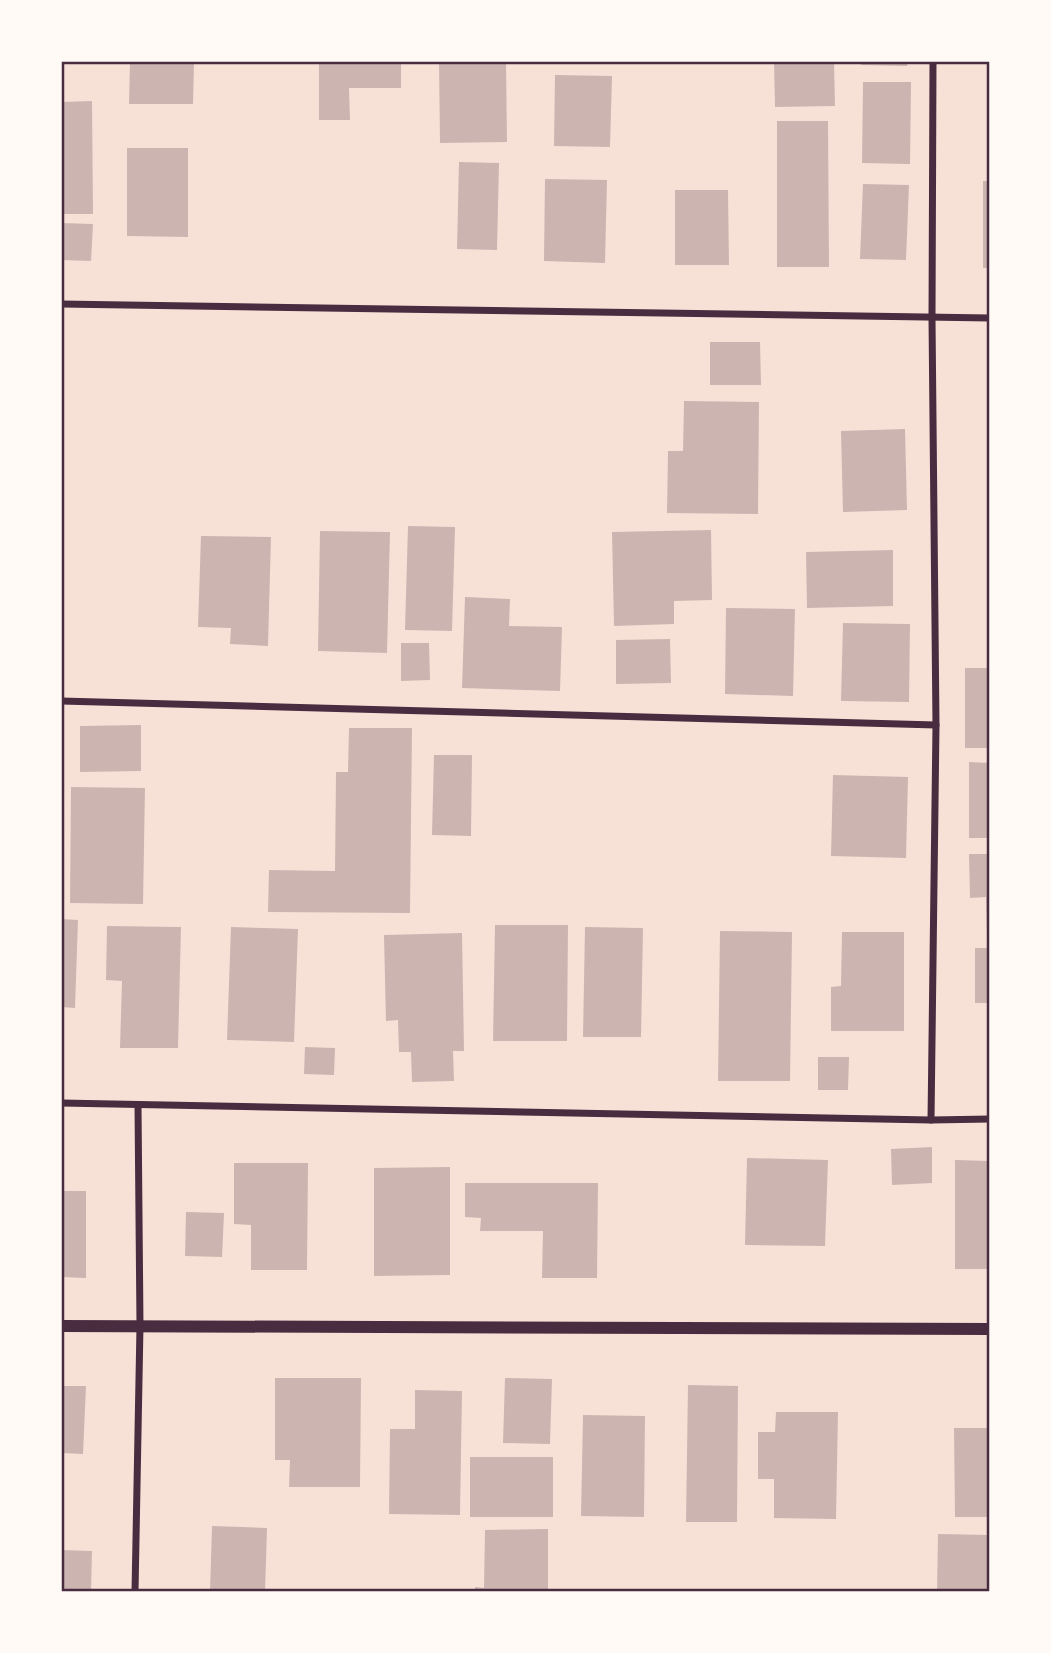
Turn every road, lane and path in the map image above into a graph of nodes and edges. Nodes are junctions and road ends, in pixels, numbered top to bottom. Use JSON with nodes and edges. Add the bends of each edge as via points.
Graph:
{"nodes":[{"id":1,"x":933,"y":61,"type":"edge"},
{"id":2,"x":61,"y":304,"type":"edge"},
{"id":3,"x":932,"y":318,"type":"junction"},
{"id":4,"x":990,"y":318,"type":"edge"},
{"id":5,"x":61,"y":701,"type":"edge"},
{"id":6,"x":936,"y":725,"type":"junction"},
{"id":7,"x":61,"y":1104,"type":"edge"},
{"id":8,"x":138,"y":1105,"type":"junction"},
{"id":9,"x":990,"y":1119,"type":"edge"},
{"id":10,"x":931,"y":1120,"type":"junction"},
{"id":11,"x":61,"y":1326,"type":"edge"},
{"id":12,"x":140,"y":1326,"type":"junction"},
{"id":13,"x":990,"y":1329,"type":"edge"},
{"id":14,"x":135,"y":1592,"type":"edge"}],
"edges":[{"from":1,"to":3,"type":"street"},
{"from":2,"to":3,"type":"street"},
{"from":3,"to":4,"type":"street"},
{"from":3,"to":6,"type":"street"},
{"from":5,"to":6,"type":"street"},
{"from":6,"to":10,"type":"street"},
{"from":7,"to":8,"type":"street"},
{"from":8,"to":10,"type":"street"},
{"from":8,"to":12,"type":"street"},
{"from":9,"to":10,"type":"street"},
{"from":11,"to":12,"type":"street"},
{"from":12,"to":13,"type":"street"},
{"from":12,"to":14,"type":"street"}]}
